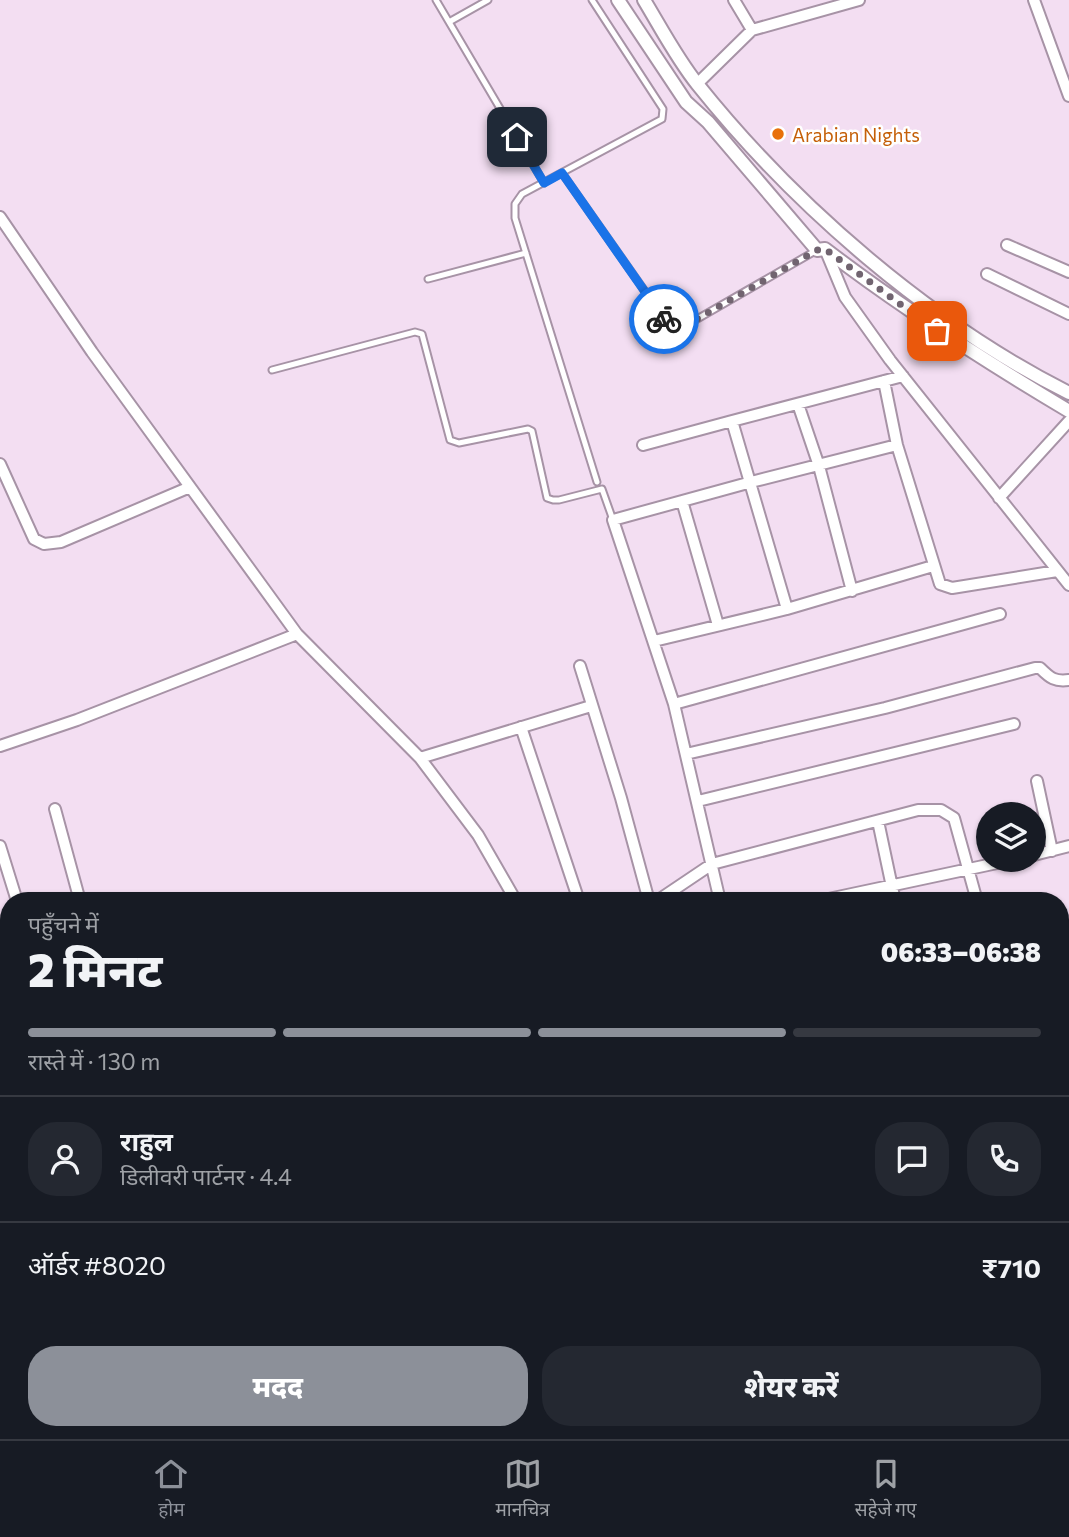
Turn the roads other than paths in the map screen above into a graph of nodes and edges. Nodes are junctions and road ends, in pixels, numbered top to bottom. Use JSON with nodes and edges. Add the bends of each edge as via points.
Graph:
{"nodes":[{"id":1,"x":436,"y":0,"type":"edge"},
{"id":2,"x":488,"y":0,"type":"edge"},
{"id":3,"x":592,"y":0,"type":"edge"},
{"id":4,"x":618,"y":0,"type":"edge"},
{"id":5,"x":644,"y":0,"type":"edge"},
{"id":6,"x":734,"y":0,"type":"edge"},
{"id":7,"x":859,"y":0,"type":"edge"},
{"id":8,"x":1034,"y":0,"type":"edge"},
{"id":9,"x":449,"y":22,"type":"junction"},
{"id":10,"x":752,"y":30,"type":"junction"},
{"id":11,"x":697,"y":84,"type":"junction"},
{"id":12,"x":1069,"y":96,"type":"edge"},
{"id":13,"x":562,"y":173,"type":"junction"},
{"id":14,"x":544,"y":183,"type":"junction"},
{"id":15,"x":0,"y":217,"type":"edge"},
{"id":16,"x":1007,"y":245,"type":"dead end"},
{"id":17,"x":821,"y":250,"type":"junction"},
{"id":18,"x":526,"y":253,"type":"junction"},
{"id":19,"x":1069,"y":272,"type":"edge"},
{"id":20,"x":987,"y":274,"type":"dead end"},
{"id":21,"x":428,"y":279,"type":"dead end"},
{"id":22,"x":1069,"y":314,"type":"edge"},
{"id":23,"x":272,"y":370,"type":"dead end"},
{"id":24,"x":903,"y":376,"type":"junction"},
{"id":25,"x":884,"y":381,"type":"junction"},
{"id":26,"x":1069,"y":393,"type":"edge"},
{"id":27,"x":798,"y":404,"type":"junction"},
{"id":28,"x":1069,"y":411,"type":"edge"},
{"id":29,"x":732,"y":421,"type":"junction"},
{"id":30,"x":1069,"y":421,"type":"edge"},
{"id":31,"x":643,"y":445,"type":"dead end"},
{"id":32,"x":897,"y":445,"type":"junction"},
{"id":33,"x":0,"y":464,"type":"edge"},
{"id":34,"x":818,"y":466,"type":"junction"},
{"id":35,"x":597,"y":482,"type":"dead end"},
{"id":36,"x":750,"y":482,"type":"junction"},
{"id":37,"x":190,"y":487,"type":"junction"},
{"id":38,"x":999,"y":498,"type":"junction"},
{"id":39,"x":682,"y":501,"type":"junction"},
{"id":40,"x":613,"y":520,"type":"junction"},
{"id":41,"x":933,"y":566,"type":"junction"},
{"id":42,"x":1057,"y":571,"type":"junction"},
{"id":43,"x":1069,"y":584,"type":"edge"},
{"id":44,"x":852,"y":591,"type":"junction"},
{"id":45,"x":787,"y":608,"type":"junction"},
{"id":46,"x":1000,"y":614,"type":"dead end"},
{"id":47,"x":718,"y":625,"type":"junction"},
{"id":48,"x":296,"y":634,"type":"junction"},
{"id":49,"x":654,"y":641,"type":"junction"},
{"id":50,"x":580,"y":666,"type":"dead end"},
{"id":51,"x":1069,"y":680,"type":"edge"},
{"id":52,"x":674,"y":704,"type":"junction"},
{"id":53,"x":591,"y":706,"type":"junction"},
{"id":54,"x":1014,"y":724,"type":"dead end"},
{"id":55,"x":521,"y":727,"type":"junction"},
{"id":56,"x":0,"y":746,"type":"edge"},
{"id":57,"x":686,"y":754,"type":"junction"},
{"id":58,"x":420,"y":758,"type":"junction"},
{"id":59,"x":1037,"y":780,"type":"dead end"},
{"id":60,"x":698,"y":801,"type":"junction"},
{"id":61,"x":55,"y":808,"type":"dead end"},
{"id":62,"x":878,"y":821,"type":"junction"},
{"id":63,"x":0,"y":846,"type":"edge"},
{"id":64,"x":1069,"y":846,"type":"edge"},
{"id":65,"x":1052,"y":851,"type":"junction"},
{"id":66,"x":1046,"y":852,"type":"edge"},
{"id":67,"x":712,"y":864,"type":"junction"},
{"id":68,"x":976,"y":868,"type":"edge"},
{"id":69,"x":970,"y":869,"type":"junction"},
{"id":70,"x":892,"y":886,"type":"junction"},
{"id":71,"x":14,"y":892,"type":"edge"},
{"id":72,"x":78,"y":892,"type":"edge"},
{"id":73,"x":511,"y":892,"type":"edge"},
{"id":74,"x":576,"y":892,"type":"edge"},
{"id":75,"x":647,"y":892,"type":"edge"},
{"id":76,"x":670,"y":892,"type":"edge"},
{"id":77,"x":718,"y":892,"type":"edge"},
{"id":78,"x":865,"y":892,"type":"edge"},
{"id":79,"x":893,"y":892,"type":"edge"},
{"id":80,"x":974,"y":892,"type":"edge"}],
"edges":[{"from":1,"to":9,"type":"lane"},
{"from":2,"to":9,"type":"lane"},
{"from":3,"to":13,"type":"lane","via":[[663,109],[662,120]]},
{"from":4,"to":17,"type":"street","via":[[686,102]]},
{"from":5,"to":11,"type":"street"},
{"from":6,"to":10,"type":"street"},
{"from":7,"to":10,"type":"street"},
{"from":8,"to":12,"type":"street"},
{"from":9,"to":14,"type":"lane"},
{"from":10,"to":11,"type":"street"},
{"from":11,"to":26,"type":"street","via":[[817,214],[918,297]]},
{"from":13,"to":14,"type":"lane"},
{"from":13,"to":17,"type":"lane","via":[[668,324],[675,327],[685,326]]},
{"from":14,"to":18,"type":"lane","via":[[522,194],[515,204]]},
{"from":15,"to":37,"type":"street"},
{"from":16,"to":19,"type":"street"},
{"from":17,"to":24,"type":"street","via":[[845,297]]},
{"from":17,"to":28,"type":"street","via":[[982,360]]},
{"from":18,"to":21,"type":"lane"},
{"from":18,"to":35,"type":"lane"},
{"from":20,"to":22,"type":"street"},
{"from":23,"to":40,"type":"lane","via":[[415,332],[422,334],[450,440],[459,443],[532,431],[547,498],[602,489]]},
{"from":24,"to":25,"type":"street"},
{"from":24,"to":38,"type":"street"},
{"from":25,"to":27,"type":"street"},
{"from":25,"to":32,"type":"street"},
{"from":27,"to":29,"type":"street"},
{"from":27,"to":34,"type":"street"},
{"from":29,"to":31,"type":"street"},
{"from":29,"to":36,"type":"street"},
{"from":30,"to":38,"type":"street"},
{"from":32,"to":34,"type":"street"},
{"from":32,"to":41,"type":"street"},
{"from":33,"to":37,"type":"street","via":[[34,539],[44,544],[61,542]]},
{"from":34,"to":36,"type":"street"},
{"from":34,"to":44,"type":"street"},
{"from":36,"to":39,"type":"street"},
{"from":36,"to":45,"type":"street"},
{"from":37,"to":48,"type":"street"},
{"from":38,"to":42,"type":"street"},
{"from":39,"to":40,"type":"street"},
{"from":39,"to":47,"type":"street"},
{"from":40,"to":49,"type":"street"},
{"from":41,"to":42,"type":"street","via":[[940,584],[952,588]]},
{"from":41,"to":44,"type":"street"},
{"from":42,"to":43,"type":"street"},
{"from":44,"to":45,"type":"street"},
{"from":45,"to":47,"type":"street"},
{"from":46,"to":52,"type":"street"},
{"from":47,"to":49,"type":"street"},
{"from":48,"to":56,"type":"street"},
{"from":48,"to":58,"type":"street"},
{"from":49,"to":52,"type":"street"},
{"from":50,"to":53,"type":"street"},
{"from":51,"to":57,"type":"street","via":[[1051,679],[1035,668]]},
{"from":52,"to":57,"type":"street"},
{"from":53,"to":55,"type":"street"},
{"from":53,"to":75,"type":"street"},
{"from":54,"to":60,"type":"street"},
{"from":55,"to":58,"type":"street"},
{"from":55,"to":74,"type":"street"},
{"from":57,"to":60,"type":"street"},
{"from":58,"to":73,"type":"street","via":[[478,835]]},
{"from":59,"to":65,"type":"street"},
{"from":60,"to":67,"type":"street"},
{"from":61,"to":72,"type":"street"},
{"from":62,"to":67,"type":"street"},
{"from":62,"to":69,"type":"street","via":[[918,810],[941,810],[954,818]]},
{"from":62,"to":70,"type":"street"},
{"from":63,"to":71,"type":"street"},
{"from":64,"to":65,"type":"street"},
{"from":65,"to":66,"type":"street"},
{"from":67,"to":76,"type":"street"},
{"from":67,"to":77,"type":"street"},
{"from":68,"to":69,"type":"street"},
{"from":69,"to":70,"type":"street"},
{"from":69,"to":80,"type":"street"},
{"from":70,"to":78,"type":"street"},
{"from":70,"to":79,"type":"street"}]}
